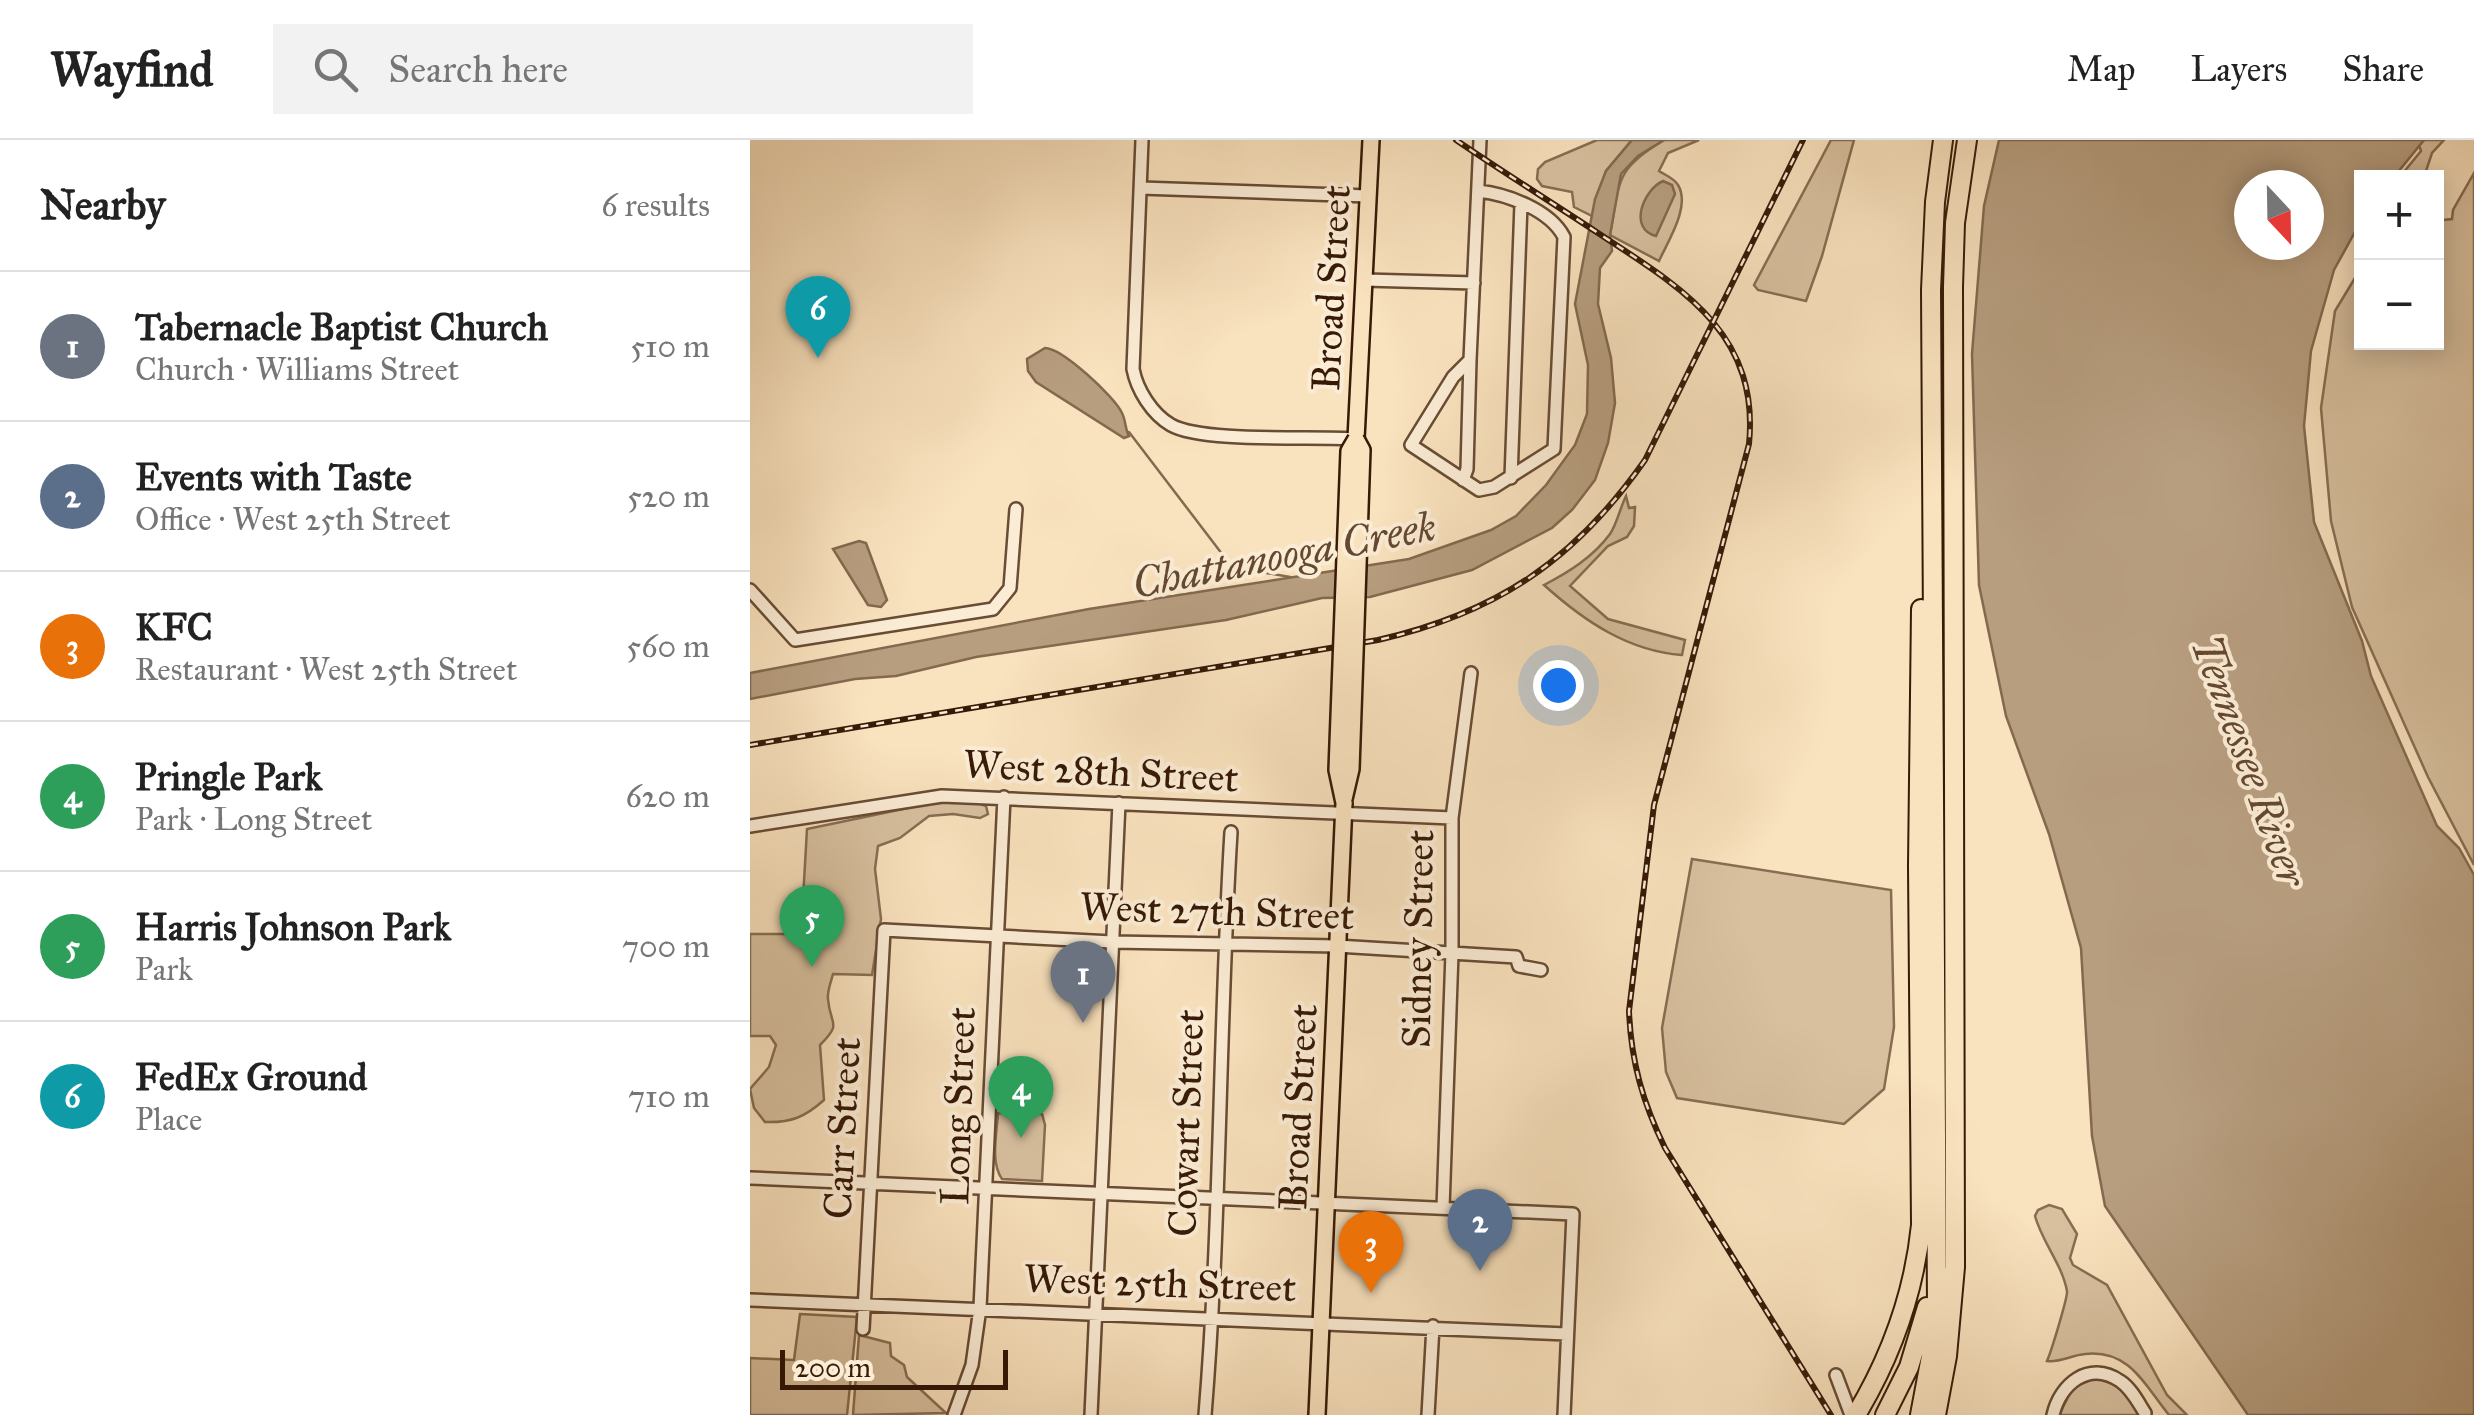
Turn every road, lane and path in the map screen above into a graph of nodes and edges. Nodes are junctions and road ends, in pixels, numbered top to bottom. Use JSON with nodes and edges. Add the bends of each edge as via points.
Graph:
{"nodes":[{"id":1,"x":1142,"y":140,"type":"edge"},
{"id":2,"x":1371,"y":140,"type":"edge"},
{"id":3,"x":1480,"y":140,"type":"edge"},
{"id":4,"x":1943,"y":140,"type":"edge"},
{"id":5,"x":1966,"y":140,"type":"edge"},
{"id":6,"x":1141,"y":188,"type":"junction"},
{"id":7,"x":1478,"y":191,"type":"junction"},
{"id":8,"x":1368,"y":196,"type":"junction"},
{"id":9,"x":1521,"y":204,"type":"junction"},
{"id":10,"x":1365,"y":280,"type":"junction"},
{"id":11,"x":1474,"y":283,"type":"junction"},
{"id":12,"x":1470,"y":360,"type":"junction"},
{"id":13,"x":1356,"y":439,"type":"junction"},
{"id":14,"x":1932,"y":477,"type":"junction"},
{"id":15,"x":1511,"y":478,"type":"junction"},
{"id":16,"x":1463,"y":480,"type":"junction"},
{"id":17,"x":1016,"y":509,"type":"dead end"},
{"id":18,"x":750,"y":590,"type":"edge"},
{"id":19,"x":1470,"y":674,"type":"dead end"},
{"id":20,"x":1004,"y":797,"type":"junction"},
{"id":21,"x":1119,"y":803,"type":"junction"},
{"id":22,"x":1343,"y":809,"type":"junction"},
{"id":23,"x":1452,"y":818,"type":"junction"},
{"id":24,"x":750,"y":826,"type":"edge"},
{"id":25,"x":1230,"y":832,"type":"dead end"},
{"id":26,"x":884,"y":930,"type":"joint"},
{"id":27,"x":997,"y":934,"type":"junction"},
{"id":28,"x":1112,"y":942,"type":"junction"},
{"id":29,"x":1224,"y":944,"type":"junction"},
{"id":30,"x":1337,"y":946,"type":"junction"},
{"id":31,"x":1452,"y":953,"type":"junction"},
{"id":32,"x":1541,"y":970,"type":"dead end"},
{"id":33,"x":750,"y":1178,"type":"edge"},
{"id":34,"x":872,"y":1183,"type":"junction"},
{"id":35,"x":988,"y":1188,"type":"junction"},
{"id":36,"x":1102,"y":1192,"type":"junction"},
{"id":37,"x":1216,"y":1197,"type":"junction"},
{"id":38,"x":1326,"y":1202,"type":"junction"},
{"id":39,"x":1442,"y":1208,"type":"junction"},
{"id":40,"x":1936,"y":1252,"type":"junction"},
{"id":41,"x":1955,"y":1267,"type":"junction"},
{"id":42,"x":750,"y":1300,"type":"edge"},
{"id":43,"x":865,"y":1306,"type":"junction"},
{"id":44,"x":980,"y":1308,"type":"junction"},
{"id":45,"x":1095,"y":1315,"type":"junction"},
{"id":46,"x":1213,"y":1320,"type":"junction"},
{"id":47,"x":1321,"y":1322,"type":"junction"},
{"id":48,"x":1433,"y":1326,"type":"junction"},
{"id":49,"x":863,"y":1329,"type":"dead end"},
{"id":50,"x":1568,"y":1334,"type":"junction"},
{"id":51,"x":1836,"y":1375,"type":"dead end"},
{"id":52,"x":2145,"y":1414,"type":"edge"},
{"id":53,"x":954,"y":1415,"type":"edge"},
{"id":54,"x":1090,"y":1415,"type":"edge"},
{"id":55,"x":1205,"y":1415,"type":"edge"},
{"id":56,"x":1317,"y":1415,"type":"edge"},
{"id":57,"x":1428,"y":1415,"type":"edge"},
{"id":58,"x":1564,"y":1415,"type":"edge"},
{"id":59,"x":1853,"y":1415,"type":"edge"},
{"id":60,"x":1885,"y":1415,"type":"edge"},
{"id":61,"x":1920,"y":1415,"type":"edge"},
{"id":62,"x":1936,"y":1415,"type":"edge"},
{"id":63,"x":1946,"y":1415,"type":"edge"},
{"id":64,"x":2054,"y":1415,"type":"edge"}],
"edges":[{"from":1,"to":6,"type":"street"},
{"from":2,"to":8,"type":"main road","name":"Broad Street"},
{"from":3,"to":7,"type":"street"},
{"from":4,"to":14,"type":"highway","via":[[1931,290]]},
{"from":5,"to":41,"type":"highway","via":[[1953,287]]},
{"from":6,"to":8,"type":"street"},
{"from":6,"to":13,"type":"street","via":[[1133,369],[1159,416],[1198,434]]},
{"from":7,"to":9,"type":"street"},
{"from":7,"to":11,"type":"street"},
{"from":8,"to":10,"type":"main road","name":"Broad Street"},
{"from":9,"to":15,"type":"street"},
{"from":9,"to":15,"type":"street","via":[[1564,237],[1562,310],[1554,449]]},
{"from":10,"to":11,"type":"street"},
{"from":10,"to":13,"type":"main road","name":"Broad Street"},
{"from":11,"to":12,"type":"street"},
{"from":12,"to":16,"type":"street"},
{"from":12,"to":16,"type":"street","via":[[1411,445]]},
{"from":13,"to":22,"type":"main road","name":"Broad Street","bridge":true,"via":[[1362,450],[1352,769]]},
{"from":14,"to":40,"type":"highway"},
{"from":14,"to":59,"type":"highway","via":[[1924,502],[1919,722],[1921,1225],[1906,1310]]},
{"from":15,"to":16,"type":"street","via":[[1479,490]]},
{"from":17,"to":18,"type":"street","via":[[1010,588],[993,609],[795,640]]},
{"from":19,"to":23,"type":"street","name":"Sidney Street"},
{"from":20,"to":21,"type":"street","name":"West 28th Street"},
{"from":20,"to":24,"type":"street","name":"West 28th Street","via":[[942,796]]},
{"from":20,"to":27,"type":"street","name":"Long Street"},
{"from":21,"to":22,"type":"street","name":"West 28th Street"},
{"from":21,"to":28,"type":"street"},
{"from":22,"to":23,"type":"street","name":"West 28th Street"},
{"from":22,"to":30,"type":"main road","name":"Broad Street"},
{"from":23,"to":31,"type":"street","name":"Sidney Street"},
{"from":25,"to":29,"type":"street","name":"Cowart Street"},
{"from":26,"to":27,"type":"street","name":"West 27th Street"},
{"from":26,"to":34,"type":"street","name":"Carr Street"},
{"from":27,"to":28,"type":"street","name":"West 27th Street"},
{"from":27,"to":35,"type":"street","name":"Long Street"},
{"from":28,"to":29,"type":"street","name":"West 27th Street"},
{"from":28,"to":36,"type":"street"},
{"from":29,"to":30,"type":"street","name":"West 27th Street"},
{"from":29,"to":37,"type":"street","name":"Cowart Street"},
{"from":30,"to":31,"type":"street","name":"West 27th Street"},
{"from":30,"to":38,"type":"main road","name":"Broad Street"},
{"from":31,"to":32,"type":"street","name":"West 27th Street","via":[[1516,957],[1519,966]]},
{"from":31,"to":39,"type":"street","name":"Sidney Street"},
{"from":33,"to":34,"type":"street"},
{"from":34,"to":35,"type":"street"},
{"from":34,"to":43,"type":"street","name":"Carr Street"},
{"from":35,"to":36,"type":"street"},
{"from":35,"to":44,"type":"street","name":"Long Street"},
{"from":36,"to":37,"type":"street"},
{"from":36,"to":45,"type":"street"},
{"from":37,"to":38,"type":"street"},
{"from":37,"to":46,"type":"street","name":"Cowart Street"},
{"from":38,"to":39,"type":"street"},
{"from":38,"to":47,"type":"main road","name":"Broad Street"},
{"from":39,"to":50,"type":"street","via":[[1573,1214]]},
{"from":40,"to":60,"type":"highway","via":[[1922,1332]]},
{"from":40,"to":61,"type":"highway","via":[[1933,1346]]},
{"from":41,"to":62,"type":"highway"},
{"from":41,"to":63,"type":"highway","via":[[1957,1336]]},
{"from":42,"to":43,"type":"street","name":"West 25th Street"},
{"from":43,"to":44,"type":"street","name":"West 25th Street"},
{"from":43,"to":49,"type":"street","name":"Carr Street"},
{"from":44,"to":45,"type":"street","name":"West 25th Street"},
{"from":44,"to":53,"type":"street","name":"Long Street","via":[[972,1366]]},
{"from":45,"to":46,"type":"street","name":"West 25th Street"},
{"from":45,"to":54,"type":"street"},
{"from":46,"to":47,"type":"street","name":"West 25th Street"},
{"from":46,"to":55,"type":"street","name":"Cowart Street"},
{"from":47,"to":48,"type":"street","name":"West 25th Street"},
{"from":47,"to":56,"type":"main road","name":"Broad Street"},
{"from":48,"to":50,"type":"street","name":"West 25th Street"},
{"from":48,"to":57,"type":"street"},
{"from":50,"to":58,"type":"street"},
{"from":51,"to":59,"type":"street"},
{"from":52,"to":64,"type":"street","via":[[2128,1387],[2092,1372],[2065,1388]]}]}
